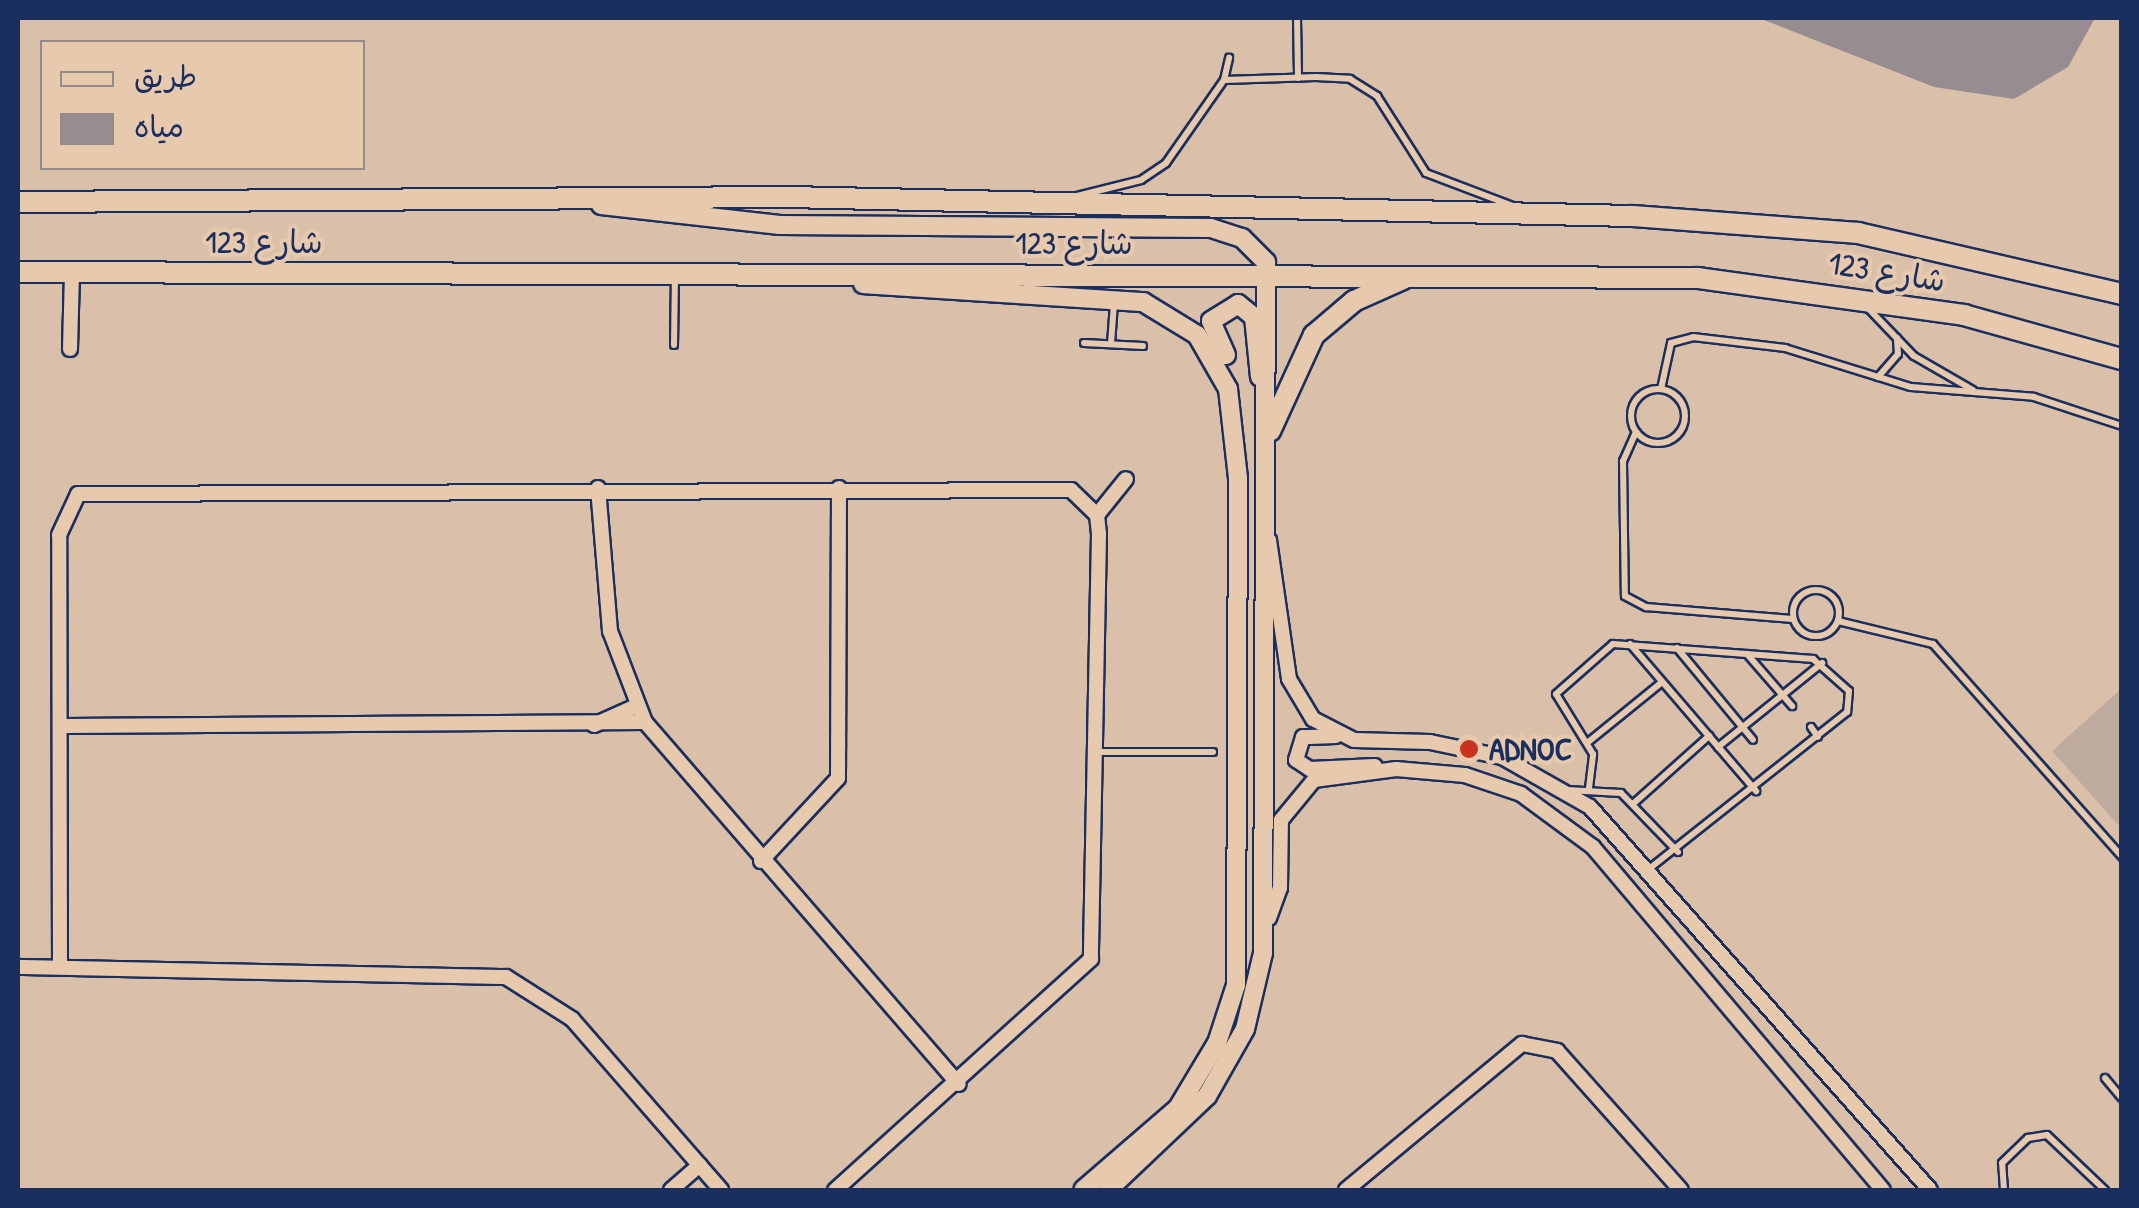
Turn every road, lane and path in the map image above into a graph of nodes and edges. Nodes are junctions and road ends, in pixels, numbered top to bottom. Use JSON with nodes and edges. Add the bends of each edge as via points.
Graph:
{"nodes":[{"id":1,"x":1297,"y":18,"type":"edge"},
{"id":2,"x":1229,"y":58,"type":"dead end"},
{"id":3,"x":1298,"y":78,"type":"junction"},
{"id":4,"x":1224,"y":80,"type":"junction"},
{"id":5,"x":569,"y":198,"type":"junction"},
{"id":6,"x":18,"y":202,"type":"edge"},
{"id":7,"x":1060,"y":203,"type":"junction"},
{"id":8,"x":1533,"y":214,"type":"junction"},
{"id":9,"x":675,"y":271,"type":"junction"},
{"id":10,"x":18,"y":272,"type":"edge"},
{"id":11,"x":72,"y":272,"type":"junction"},
{"id":12,"x":728,"y":272,"type":"junction"},
{"id":13,"x":1271,"y":272,"type":"junction"},
{"id":14,"x":1412,"y":276,"type":"junction"},
{"id":15,"x":1855,"y":294,"type":"junction"},
{"id":16,"x":2122,"y":294,"type":"edge"},
{"id":17,"x":1114,"y":297,"type":"junction"},
{"id":18,"x":1897,"y":338,"type":"junction"},
{"id":19,"x":1084,"y":344,"type":"dead end"},
{"id":20,"x":1111,"y":344,"type":"junction"},
{"id":21,"x":674,"y":345,"type":"dead end"},
{"id":22,"x":1143,"y":346,"type":"dead end"},
{"id":23,"x":70,"y":349,"type":"dead end"},
{"id":24,"x":2122,"y":360,"type":"edge"},
{"id":25,"x":1877,"y":378,"type":"junction"},
{"id":26,"x":1661,"y":389,"type":"junction"},
{"id":27,"x":1980,"y":392,"type":"junction"},
{"id":28,"x":1269,"y":421,"type":"junction"},
{"id":29,"x":2122,"y":426,"type":"edge"},
{"id":30,"x":1636,"y":432,"type":"junction"},
{"id":31,"x":1238,"y":478,"type":"junction"},
{"id":32,"x":1126,"y":479,"type":"dead end"},
{"id":33,"x":598,"y":488,"type":"junction"},
{"id":34,"x":840,"y":488,"type":"junction"},
{"id":35,"x":1097,"y":515,"type":"junction"},
{"id":36,"x":1270,"y":540,"type":"junction"},
{"id":37,"x":1793,"y":618,"type":"junction"},
{"id":38,"x":1838,"y":622,"type":"junction"},
{"id":39,"x":1629,"y":644,"type":"junction"},
{"id":40,"x":1676,"y":647,"type":"junction"},
{"id":41,"x":1746,"y":653,"type":"junction"},
{"id":42,"x":1822,"y":663,"type":"junction"},
{"id":43,"x":1662,"y":682,"type":"junction"},
{"id":44,"x":1782,"y":695,"type":"junction"},
{"id":45,"x":636,"y":706,"type":"junction"},
{"id":46,"x":1792,"y":706,"type":"dead end"},
{"id":47,"x":645,"y":722,"type":"junction"},
{"id":48,"x":65,"y":726,"type":"junction"},
{"id":49,"x":589,"y":727,"type":"junction"},
{"id":50,"x":1744,"y":727,"type":"junction"},
{"id":51,"x":1810,"y":727,"type":"dead end"},
{"id":52,"x":1342,"y":736,"type":"junction"},
{"id":53,"x":1709,"y":736,"type":"junction"},
{"id":54,"x":1818,"y":737,"type":"junction"},
{"id":55,"x":1754,"y":740,"type":"dead end"},
{"id":56,"x":1587,"y":744,"type":"junction"},
{"id":57,"x":1718,"y":747,"type":"junction"},
{"id":58,"x":1097,"y":752,"type":"junction"},
{"id":59,"x":1213,"y":752,"type":"dead end"},
{"id":60,"x":1772,"y":761,"type":"dead end"},
{"id":61,"x":1396,"y":769,"type":"junction"},
{"id":62,"x":1780,"y":770,"type":"junction"},
{"id":63,"x":1589,"y":788,"type":"junction"},
{"id":64,"x":1567,"y":790,"type":"junction"},
{"id":65,"x":1756,"y":791,"type":"junction"},
{"id":66,"x":1634,"y":803,"type":"junction"},
{"id":67,"x":1678,"y":852,"type":"junction"},
{"id":68,"x":2122,"y":857,"type":"edge"},
{"id":69,"x":761,"y":861,"type":"junction"},
{"id":70,"x":1648,"y":870,"type":"junction"},
{"id":71,"x":1269,"y":918,"type":"junction"},
{"id":72,"x":18,"y":966,"type":"edge"},
{"id":73,"x":60,"y":967,"type":"junction"},
{"id":74,"x":2105,"y":1078,"type":"dead end"},
{"id":75,"x":959,"y":1084,"type":"junction"},
{"id":76,"x":2122,"y":1098,"type":"edge"},
{"id":77,"x":700,"y":1166,"type":"junction"},
{"id":78,"x":1363,"y":1185,"type":"edge"},
{"id":79,"x":670,"y":1190,"type":"edge"},
{"id":80,"x":722,"y":1190,"type":"edge"},
{"id":81,"x":835,"y":1190,"type":"edge"},
{"id":82,"x":1084,"y":1190,"type":"edge"},
{"id":83,"x":1108,"y":1190,"type":"edge"},
{"id":84,"x":1346,"y":1190,"type":"edge"},
{"id":85,"x":1682,"y":1190,"type":"edge"},
{"id":86,"x":1884,"y":1190,"type":"edge"},
{"id":87,"x":1930,"y":1190,"type":"edge"},
{"id":88,"x":2004,"y":1190,"type":"edge"},
{"id":89,"x":2105,"y":1190,"type":"edge"}],
"edges":[{"from":1,"to":3,"type":"lane"},
{"from":2,"to":4,"type":"lane"},
{"from":3,"to":4,"type":"lane"},
{"from":3,"to":8,"type":"lane","via":[[1367,88],[1426,172]]},
{"from":4,"to":7,"type":"lane","via":[[1166,164]]},
{"from":5,"to":6,"type":"main road","name":"شارع 123"},
{"from":5,"to":7,"type":"main road","name":"شارع 123"},
{"from":5,"to":13,"type":"street","via":[[780,224],[1211,228],[1242,238]]},
{"from":7,"to":8,"type":"main road","name":"شارع 123"},
{"from":8,"to":16,"type":"main road","name":"شارع 123","via":[[1858,233]]},
{"from":9,"to":11,"type":"main road","name":"شارع 123"},
{"from":9,"to":12,"type":"main road","name":"شارع 123"},
{"from":9,"to":21,"type":"lane"},
{"from":10,"to":11,"type":"main road","name":"شارع 123"},
{"from":11,"to":23,"type":"street"},
{"from":12,"to":13,"type":"main road","name":"شارع 123"},
{"from":12,"to":17,"type":"street"},
{"from":13,"to":14,"type":"main road","name":"شارع 123"},
{"from":13,"to":28,"type":"street"},
{"from":14,"to":15,"type":"main road","name":"شارع 123","via":[[1680,278]]},
{"from":14,"to":28,"type":"main road","via":[[1354,301],[1314,335]]},
{"from":15,"to":18,"type":"lane"},
{"from":15,"to":24,"type":"main road","name":"شارع 123"},
{"from":17,"to":20,"type":"lane"},
{"from":17,"to":31,"type":"street","via":[[1172,315],[1216,360],[1234,421]]},
{"from":18,"to":25,"type":"lane","via":[[1891,369]]},
{"from":18,"to":27,"type":"lane","via":[[1934,372]]},
{"from":19,"to":20,"type":"lane"},
{"from":20,"to":22,"type":"lane"},
{"from":25,"to":26,"type":"lane","via":[[1785,348],[1681,336],[1666,354]]},
{"from":25,"to":27,"type":"lane"},
{"from":26,"to":30,"type":"lane","via":[[1635,402]]},
{"from":26,"to":30,"type":"lane","via":[[1684,408],[1682,430],[1665,442]]},
{"from":27,"to":29,"type":"lane","via":[[2034,397]]},
{"from":28,"to":31,"type":"street","via":[[1254,317],[1224,306],[1210,328],[1239,389]]},
{"from":28,"to":36,"type":"street"},
{"from":30,"to":37,"type":"lane","via":[[1623,461],[1625,596],[1646,607]]},
{"from":31,"to":82,"type":"street","via":[[1236,985],[1209,1060],[1178,1108]]},
{"from":32,"to":35,"type":"street"},
{"from":33,"to":34,"type":"street"},
{"from":33,"to":45,"type":"street","via":[[610,631]]},
{"from":33,"to":48,"type":"street","via":[[78,494],[60,535]]},
{"from":34,"to":35,"type":"street","via":[[1071,490]]},
{"from":34,"to":69,"type":"street","via":[[838,778]]},
{"from":35,"to":58,"type":"street"},
{"from":36,"to":52,"type":"street","via":[[1288,679],[1306,710]]},
{"from":36,"to":71,"type":"street"},
{"from":37,"to":38,"type":"lane","via":[[1809,635]]},
{"from":37,"to":38,"type":"lane","via":[[1798,598],[1817,589],[1836,600]]},
{"from":38,"to":68,"type":"lane","via":[[1933,644]]},
{"from":39,"to":40,"type":"lane"},
{"from":39,"to":43,"type":"lane"},
{"from":39,"to":56,"type":"lane","via":[[1605,648],[1559,685],[1557,703]]},
{"from":40,"to":41,"type":"lane"},
{"from":40,"to":50,"type":"lane"},
{"from":41,"to":42,"type":"lane"},
{"from":41,"to":44,"type":"lane"},
{"from":42,"to":44,"type":"lane"},
{"from":42,"to":54,"type":"lane","via":[[1852,698]]},
{"from":43,"to":53,"type":"lane"},
{"from":43,"to":56,"type":"lane"},
{"from":44,"to":46,"type":"lane"},
{"from":44,"to":50,"type":"lane"},
{"from":45,"to":47,"type":"street"},
{"from":45,"to":49,"type":"street"},
{"from":47,"to":49,"type":"street"},
{"from":47,"to":69,"type":"street"},
{"from":48,"to":49,"type":"street"},
{"from":48,"to":73,"type":"street"},
{"from":50,"to":55,"type":"lane"},
{"from":50,"to":57,"type":"lane"},
{"from":51,"to":54,"type":"lane"},
{"from":52,"to":61,"type":"street","via":[[1303,737],[1296,760],[1310,769]]},
{"from":52,"to":64,"type":"street","via":[[1478,750]]},
{"from":53,"to":57,"type":"lane"},
{"from":53,"to":66,"type":"lane"},
{"from":54,"to":62,"type":"lane"},
{"from":56,"to":63,"type":"lane"},
{"from":57,"to":65,"type":"lane"},
{"from":58,"to":59,"type":"lane"},
{"from":58,"to":75,"type":"street","via":[[1092,959]]},
{"from":60,"to":62,"type":"lane"},
{"from":61,"to":71,"type":"street","via":[[1324,776],[1296,792],[1280,820],[1280,888]]},
{"from":61,"to":86,"type":"street","via":[[1494,783],[1571,826]]},
{"from":62,"to":65,"type":"lane"},
{"from":63,"to":64,"type":"lane"},
{"from":63,"to":66,"type":"lane"},
{"from":64,"to":70,"type":"street"},
{"from":65,"to":67,"type":"lane"},
{"from":66,"to":67,"type":"lane"},
{"from":67,"to":70,"type":"lane"},
{"from":69,"to":75,"type":"street"},
{"from":70,"to":87,"type":"street"},
{"from":71,"to":83,"type":"street","via":[[1252,1010],[1230,1062],[1182,1128]]},
{"from":72,"to":73,"type":"street"},
{"from":73,"to":77,"type":"street","via":[[506,976],[572,1019]]},
{"from":74,"to":76,"type":"lane"},
{"from":75,"to":81,"type":"street"},
{"from":77,"to":79,"type":"street"},
{"from":77,"to":80,"type":"street"},
{"from":78,"to":84,"type":"street"},
{"from":78,"to":85,"type":"street","via":[[1522,1044],[1557,1051]]},
{"from":88,"to":89,"type":"lane","via":[[1999,1174],[2008,1154],[2047,1135]]}]}
